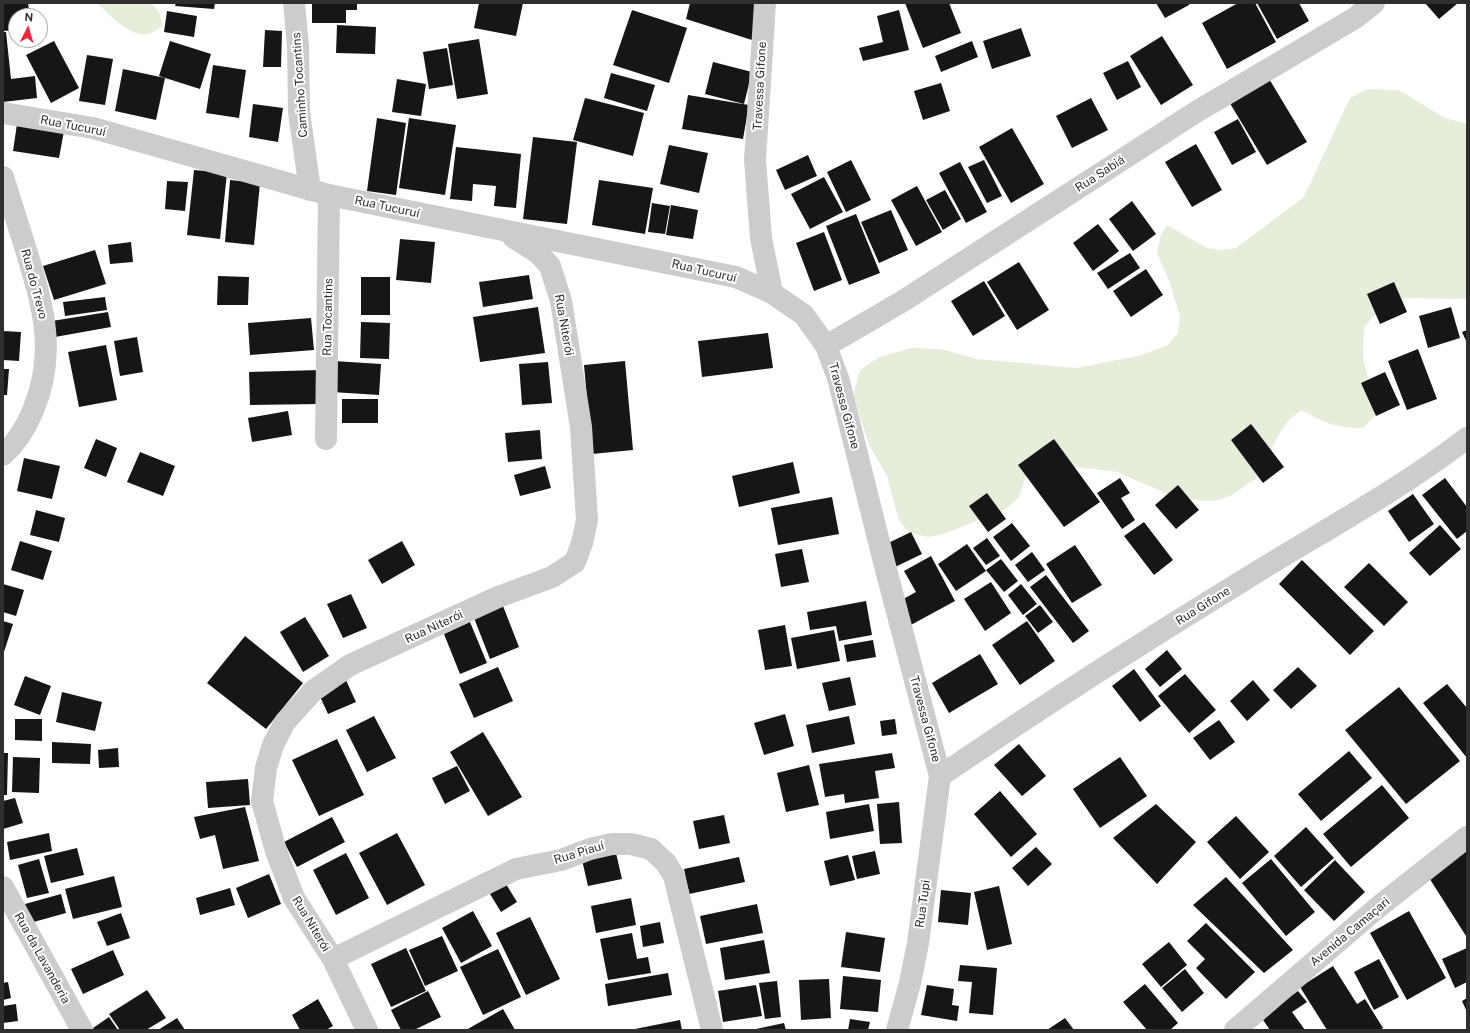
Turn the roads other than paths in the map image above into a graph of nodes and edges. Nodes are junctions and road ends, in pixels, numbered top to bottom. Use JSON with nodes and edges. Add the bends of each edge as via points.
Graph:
{"nodes":[{"id":1,"x":294,"y":3,"type":"edge"},
{"id":2,"x":765,"y":3,"type":"edge"},
{"id":3,"x":1374,"y":3,"type":"edge"},
{"id":4,"x":3,"y":113,"type":"edge"},
{"id":5,"x":3,"y":177,"type":"edge"},
{"id":6,"x":320,"y":192,"type":"junction"},
{"id":7,"x":503,"y":230,"type":"junction"},
{"id":8,"x":772,"y":293,"type":"junction"},
{"id":9,"x":826,"y":346,"type":"junction"},
{"id":10,"x":1467,"y":438,"type":"edge"},
{"id":11,"x":326,"y":439,"type":"dead end"},
{"id":12,"x":3,"y":455,"type":"edge"},
{"id":13,"x":940,"y":776,"type":"junction"},
{"id":14,"x":1467,"y":837,"type":"edge"},
{"id":15,"x":3,"y":887,"type":"edge"},
{"id":16,"x":332,"y":960,"type":"junction"},
{"id":17,"x":82,"y":1030,"type":"edge"},
{"id":18,"x":367,"y":1030,"type":"edge"},
{"id":19,"x":712,"y":1030,"type":"edge"},
{"id":20,"x":897,"y":1030,"type":"edge"},
{"id":21,"x":1235,"y":1030,"type":"edge"}],
"edges":[{"from":1,"to":6,"type":"street","name":"Caminho Tocantins","via":[[298,46],[299,112]]},
{"from":2,"to":8,"type":"street","name":"Travessa Gifone","via":[[755,160],[761,238]]},
{"from":3,"to":9,"type":"street","name":"Rua Sabiá","via":[[1355,18],[1196,112],[903,301]]},
{"from":4,"to":6,"type":"street","name":"Rua Tucuruí","via":[[93,128]]},
{"from":5,"to":12,"type":"street","name":"Rua do Trevo","via":[[44,310],[46,337],[44,380],[35,405],[25,428]]},
{"from":6,"to":7,"type":"street","name":"Rua Tucuruí"},
{"from":6,"to":11,"type":"street","name":"Rua Tocantins"},
{"from":7,"to":8,"type":"street","name":"Rua Tucuruí","via":[[736,277]]},
{"from":7,"to":16,"type":"street","name":"Rua Niterói","via":[[538,253],[550,266],[561,301],[581,427],[588,520],[575,562],[552,577],[498,598],[350,665],[313,691],[285,722],[273,745],[266,768],[262,801],[276,851],[294,898]]},
{"from":8,"to":9,"type":"street","name":"Travessa Gifone","via":[[804,315]]},
{"from":9,"to":13,"type":"street","name":"Travessa Gifone","via":[[838,378]]},
{"from":10,"to":13,"type":"street","name":"Rua Gifone","via":[[1434,464],[1055,698]]},
{"from":13,"to":20,"type":"street","name":"Rua Tupi","via":[[918,943]]},
{"from":14,"to":21,"type":"street","name":"Avenida Camaçari","via":[[1376,908]]},
{"from":15,"to":17,"type":"street","name":"Rua da Lavanderia"},
{"from":16,"to":18,"type":"street","name":"Rua Niterói"},
{"from":16,"to":19,"type":"street","name":"Rua Piauí","via":[[516,869],[562,860],[612,844],[631,844],[650,849],[666,862],[674,876]]}]}
